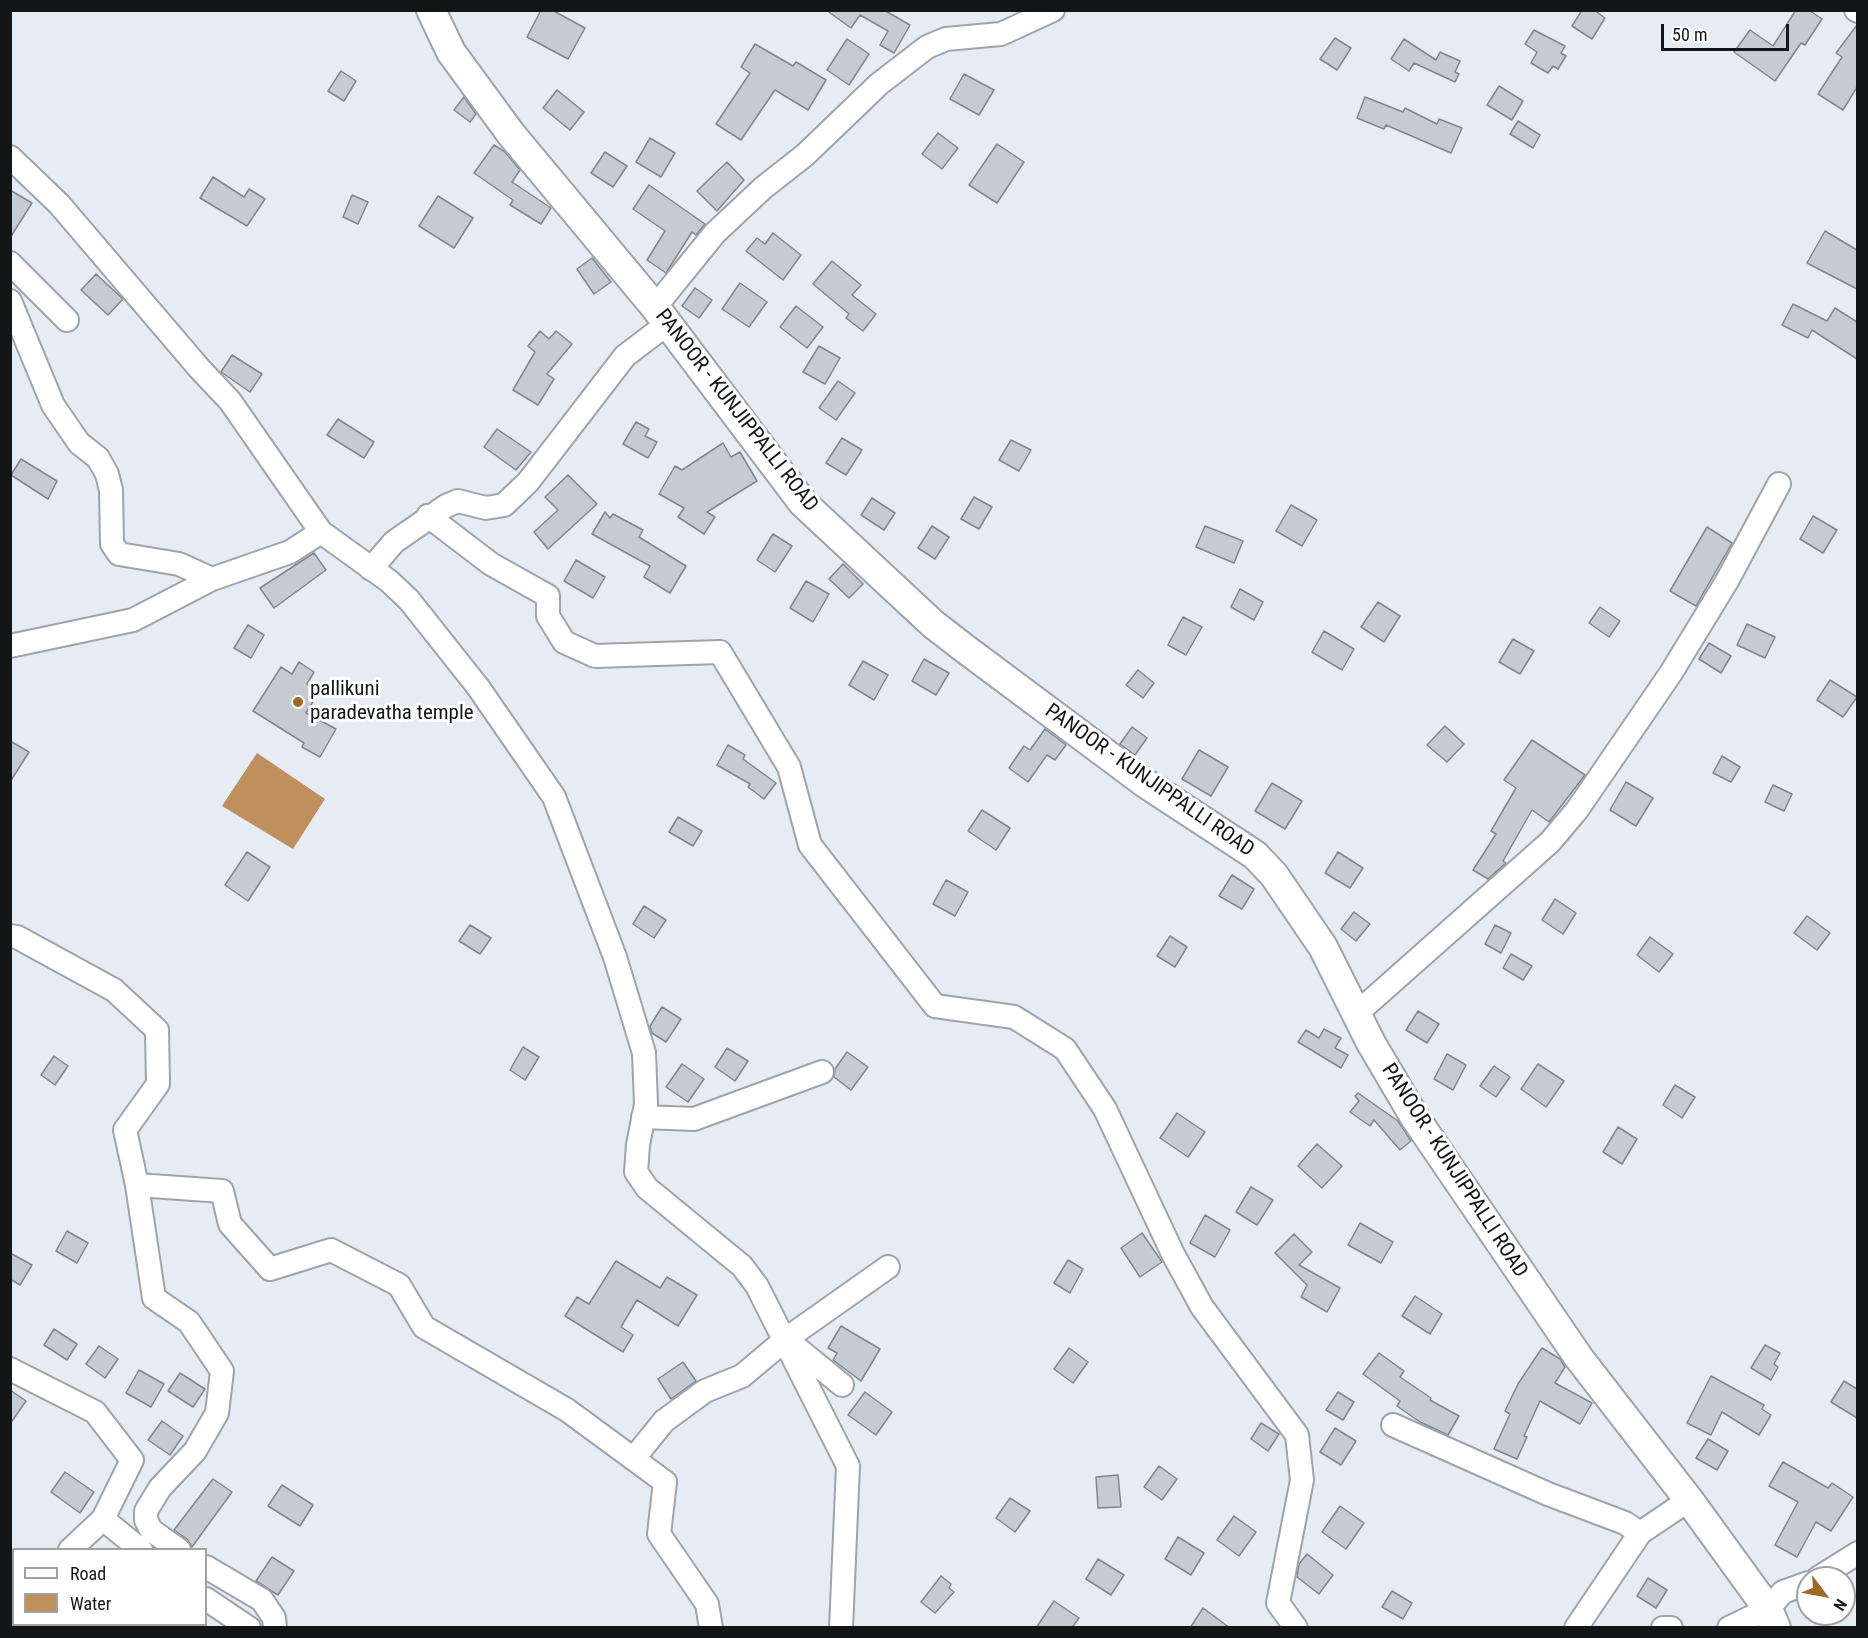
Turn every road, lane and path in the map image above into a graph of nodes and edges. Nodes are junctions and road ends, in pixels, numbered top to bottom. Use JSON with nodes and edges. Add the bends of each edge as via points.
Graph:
{"nodes":[{"id":1,"x":431,"y":10,"type":"edge"},
{"id":2,"x":1053,"y":10,"type":"edge"},
{"id":3,"x":10,"y":157,"type":"edge"},
{"id":4,"x":10,"y":263,"type":"edge"},
{"id":5,"x":10,"y":301,"type":"edge"},
{"id":6,"x":661,"y":315,"type":"junction"},
{"id":7,"x":67,"y":320,"type":"dead end"},
{"id":8,"x":1779,"y":484,"type":"dead end"},
{"id":9,"x":428,"y":516,"type":"junction"},
{"id":10,"x":321,"y":532,"type":"junction"},
{"id":11,"x":371,"y":569,"type":"junction"},
{"id":12,"x":212,"y":579,"type":"junction"},
{"id":13,"x":10,"y":646,"type":"edge"},
{"id":14,"x":10,"y":936,"type":"edge"},
{"id":15,"x":1356,"y":1014,"type":"junction"},
{"id":16,"x":822,"y":1072,"type":"dead end"},
{"id":17,"x":643,"y":1117,"type":"junction"},
{"id":18,"x":137,"y":1185,"type":"junction"},
{"id":19,"x":888,"y":1267,"type":"dead end"},
{"id":20,"x":786,"y":1339,"type":"junction"},
{"id":21,"x":10,"y":1369,"type":"edge"},
{"id":22,"x":842,"y":1385,"type":"dead end"},
{"id":23,"x":1393,"y":1425,"type":"dead end"},
{"id":24,"x":634,"y":1458,"type":"junction"},
{"id":25,"x":1689,"y":1500,"type":"junction"},
{"id":26,"x":103,"y":1520,"type":"junction"},
{"id":27,"x":1640,"y":1533,"type":"junction"},
{"id":28,"x":72,"y":1548,"type":"edge"},
{"id":29,"x":138,"y":1548,"type":"edge"},
{"id":30,"x":176,"y":1548,"type":"edge"},
{"id":31,"x":1857,"y":1553,"type":"edge"},
{"id":32,"x":1837,"y":1566,"type":"edge"},
{"id":33,"x":207,"y":1568,"type":"edge"},
{"id":34,"x":1796,"y":1587,"type":"edge"},
{"id":35,"x":207,"y":1600,"type":"edge"},
{"id":36,"x":1772,"y":1618,"type":"edge"},
{"id":37,"x":249,"y":1628,"type":"edge"},
{"id":38,"x":275,"y":1628,"type":"edge"},
{"id":39,"x":711,"y":1628,"type":"edge"},
{"id":40,"x":841,"y":1628,"type":"edge"},
{"id":41,"x":1296,"y":1628,"type":"edge"},
{"id":42,"x":1576,"y":1628,"type":"edge"},
{"id":43,"x":1663,"y":1628,"type":"edge"},
{"id":44,"x":1671,"y":1628,"type":"edge"},
{"id":45,"x":1729,"y":1628,"type":"edge"}],
"edges":[{"from":1,"to":6,"type":"main road","name":"PANOOR - KUNJIPPALLI ROAD","via":[[451,52],[511,134]]},
{"from":2,"to":6,"type":"street","via":[[1001,34],[946,39],[927,46],[879,84],[805,155],[715,232]]},
{"from":3,"to":10,"type":"street","via":[[59,204],[230,401]]},
{"from":4,"to":7,"type":"street"},
{"from":5,"to":12,"type":"street","via":[[54,405],[79,443],[98,458],[107,474],[112,544],[119,554],[179,564]]},
{"from":6,"to":9,"type":"street","via":[[528,482],[504,505],[486,508],[458,501]]},
{"from":6,"to":15,"type":"main road","name":"PANOOR - KUNJIPPALLI ROAD","via":[[803,502],[916,609],[1145,783],[1255,855],[1275,875],[1323,947]]},
{"from":8,"to":15,"type":"street","via":[[1671,674],[1577,810],[1550,842]]},
{"from":9,"to":11,"type":"street","via":[[394,542]]},
{"from":9,"to":41,"type":"street","via":[[491,564],[548,596],[548,616],[564,642],[595,657],[720,652],[789,767],[810,845],[935,1006],[1014,1017],[1065,1049],[1105,1109],[1202,1307],[1297,1435],[1302,1480],[1278,1604]]},
{"from":10,"to":11,"type":"street"},
{"from":10,"to":12,"type":"street","via":[[290,552]]},
{"from":11,"to":17,"type":"street","via":[[416,609],[478,687],[554,797],[615,957],[644,1053],[647,1081]]},
{"from":12,"to":13,"type":"street","via":[[133,620]]},
{"from":14,"to":18,"type":"street","via":[[114,990],[157,1030],[158,1084],[125,1130]]},
{"from":15,"to":25,"type":"main road","name":"PANOOR - KUNJIPPALLI ROAD","via":[[1414,1116],[1579,1358]]},
{"from":16,"to":17,"type":"street","via":[[694,1119]]},
{"from":17,"to":20,"type":"street","via":[[636,1172],[647,1188],[742,1266]]},
{"from":18,"to":24,"type":"street","via":[[222,1191],[230,1224],[270,1269],[332,1250],[399,1285],[424,1328],[567,1410]]},
{"from":18,"to":30,"type":"street","via":[[154,1298],[189,1322],[222,1371],[217,1413],[195,1451],[160,1488],[146,1511],[151,1530]]},
{"from":19,"to":20,"type":"street"},
{"from":20,"to":22,"type":"street"},
{"from":20,"to":24,"type":"street","via":[[742,1376],[705,1391],[664,1421]]},
{"from":20,"to":40,"type":"street","via":[[848,1466]]},
{"from":21,"to":26,"type":"street","via":[[95,1412],[132,1460]]},
{"from":23,"to":27,"type":"street","via":[[1548,1494],[1625,1523]]},
{"from":24,"to":39,"type":"street","via":[[665,1482],[658,1534],[707,1604]]},
{"from":25,"to":27,"type":"street"},
{"from":25,"to":36,"type":"main road","name":"PANOOR - KUNJIPPALLI ROAD"},
{"from":26,"to":28,"type":"street"},
{"from":26,"to":29,"type":"street"},
{"from":27,"to":42,"type":"street"},
{"from":31,"to":32,"type":"street"},
{"from":33,"to":38,"type":"street","via":[[262,1600],[274,1618]]},
{"from":34,"to":36,"type":"street","via":[[1783,1592]]},
{"from":35,"to":37,"type":"street"},
{"from":36,"to":45,"type":"street"},
{"from":43,"to":44,"type":"street"}]}
